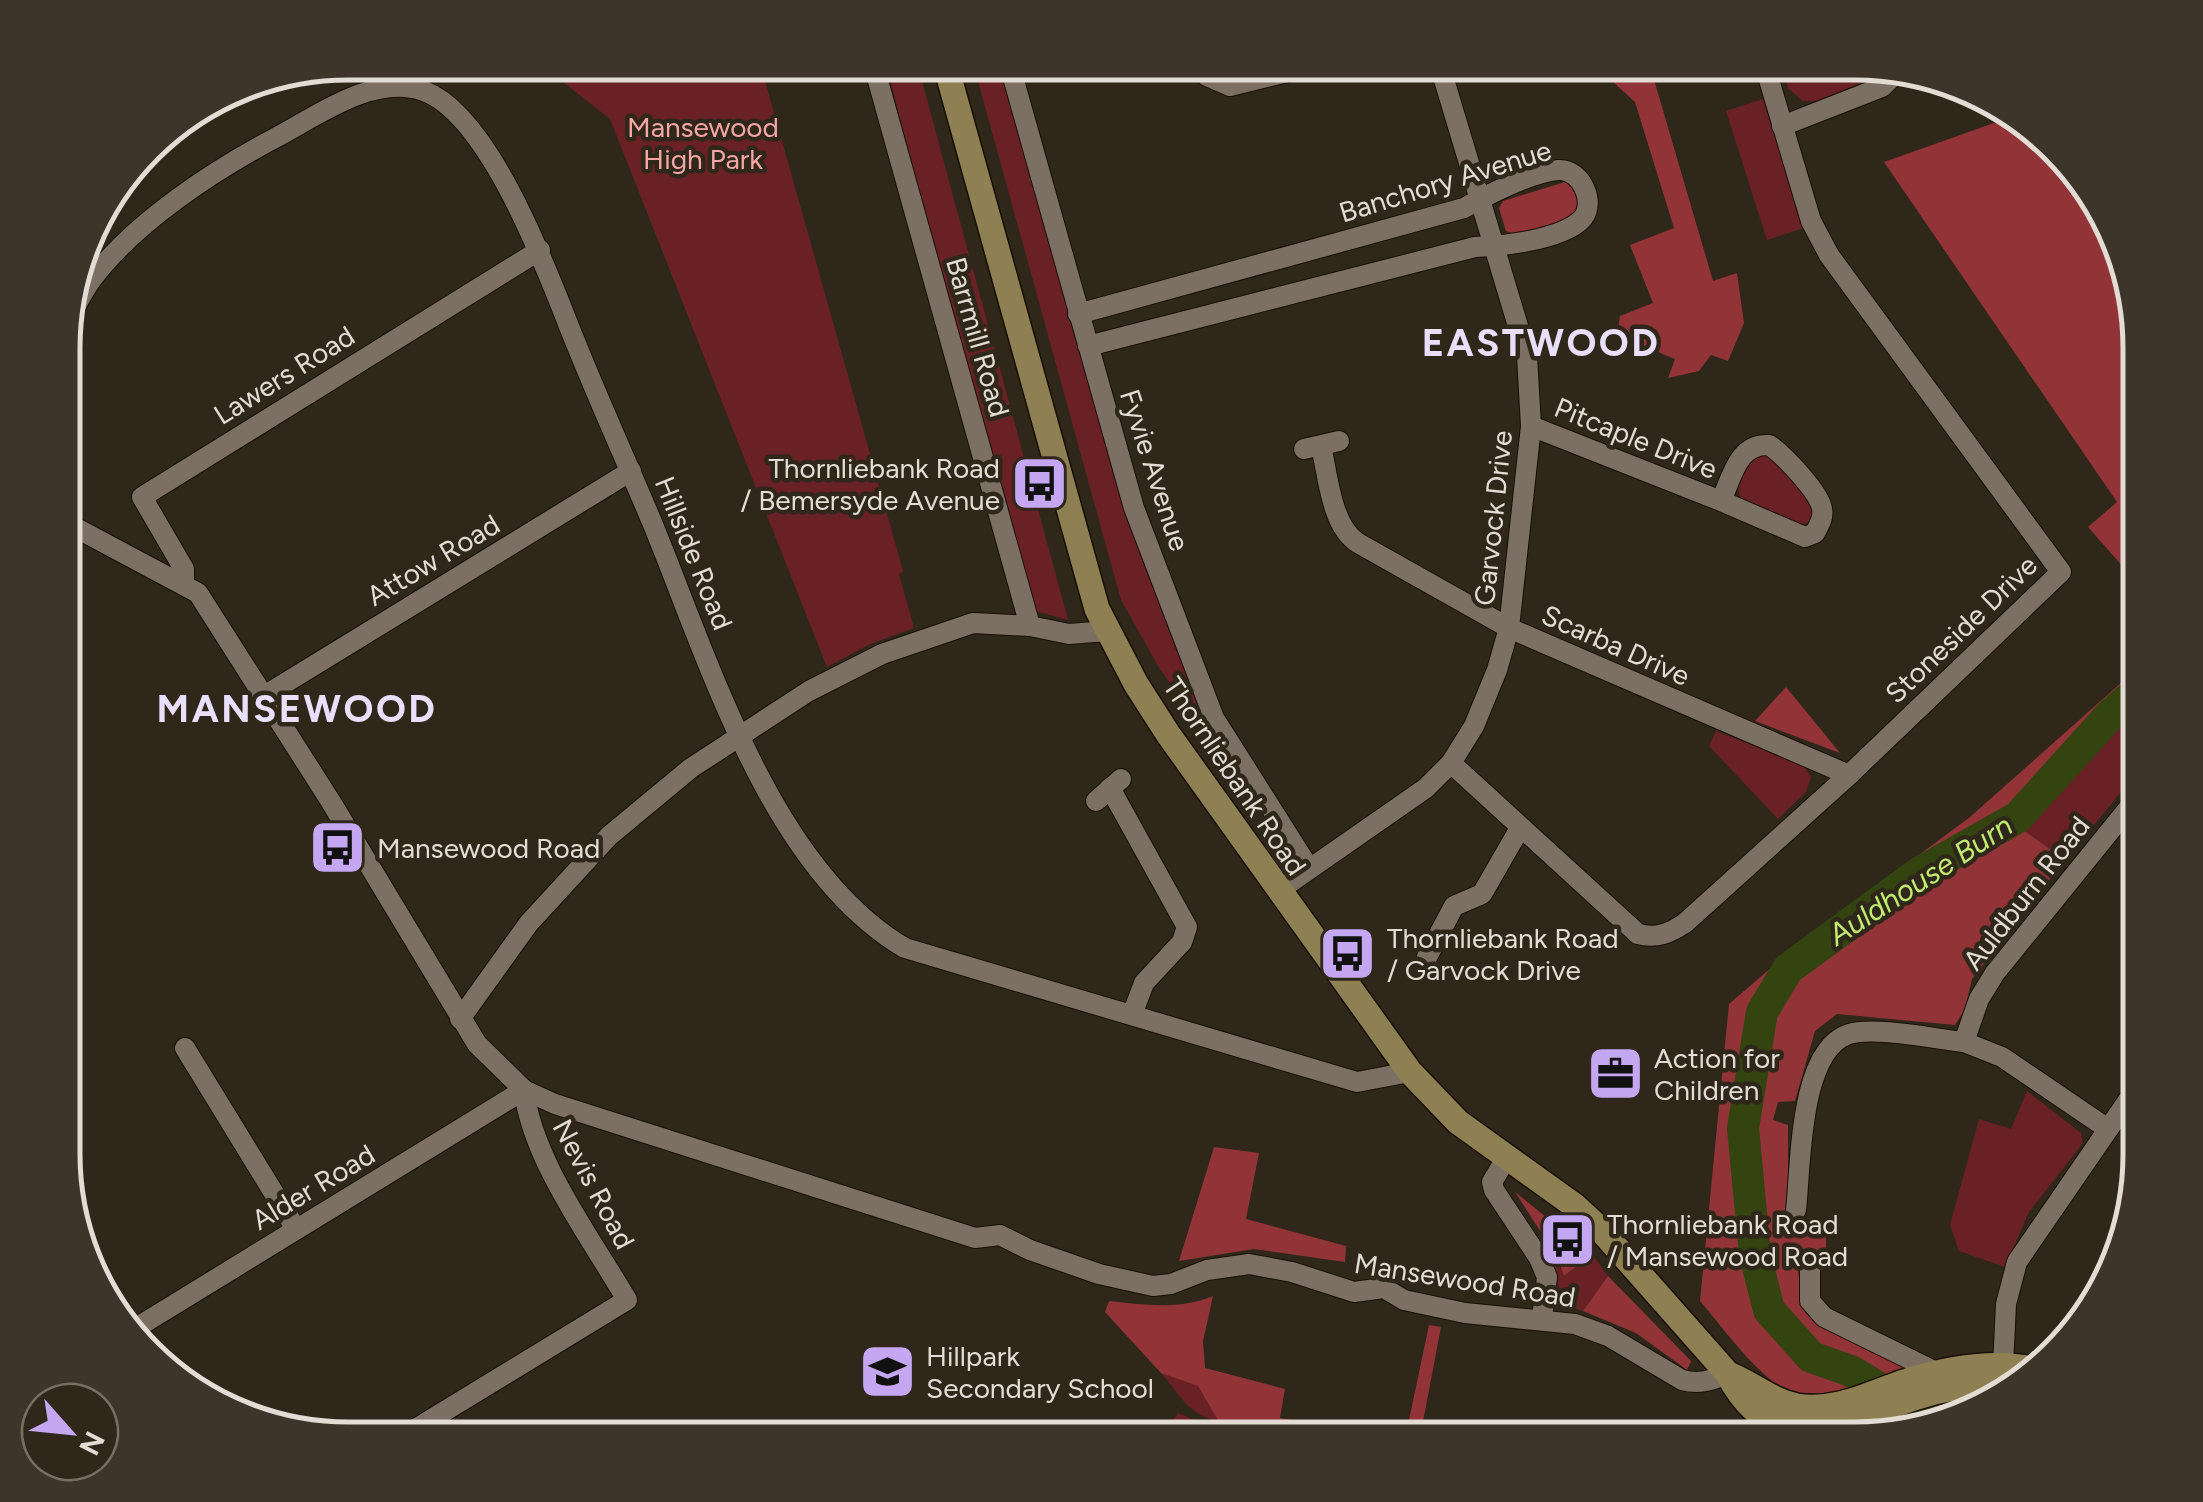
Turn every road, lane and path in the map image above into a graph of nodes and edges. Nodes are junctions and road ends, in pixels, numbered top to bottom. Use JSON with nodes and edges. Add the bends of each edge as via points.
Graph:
{"nodes":[{"id":1,"x":1217,"y":80,"type":"edge"},
{"id":2,"x":1253,"y":80,"type":"edge"},
{"id":3,"x":1444,"y":80,"type":"edge"},
{"id":4,"x":1769,"y":80,"type":"edge"},
{"id":5,"x":878,"y":81,"type":"edge"},
{"id":6,"x":950,"y":81,"type":"edge"},
{"id":7,"x":1014,"y":81,"type":"edge"},
{"id":8,"x":1886,"y":83,"type":"edge"},
{"id":9,"x":1782,"y":126,"type":"junction"},
{"id":10,"x":1480,"y":199,"type":"junction"},
{"id":11,"x":1496,"y":246,"type":"junction"},
{"id":12,"x":540,"y":250,"type":"junction"},
{"id":13,"x":87,"y":288,"type":"edge"},
{"id":14,"x":1078,"y":314,"type":"junction"},
{"id":15,"x":1088,"y":346,"type":"junction"},
{"id":16,"x":1531,"y":426,"type":"junction"},
{"id":17,"x":1321,"y":445,"type":"dead end"},
{"id":18,"x":631,"y":471,"type":"junction"},
{"id":19,"x":1721,"y":501,"type":"junction"},
{"id":20,"x":80,"y":530,"type":"edge"},
{"id":21,"x":184,"y":584,"type":"junction"},
{"id":22,"x":1030,"y":626,"type":"junction"},
{"id":23,"x":1509,"y":628,"type":"junction"},
{"id":24,"x":1107,"y":631,"type":"junction"},
{"id":25,"x":264,"y":696,"type":"junction"},
{"id":26,"x":738,"y":735,"type":"junction"},
{"id":27,"x":1451,"y":763,"type":"junction"},
{"id":28,"x":1849,"y":776,"type":"junction"},
{"id":29,"x":1109,"y":789,"type":"dead end"},
{"id":30,"x":2122,"y":816,"type":"edge"},
{"id":31,"x":1520,"y":828,"type":"junction"},
{"id":32,"x":1310,"y":868,"type":"junction"},
{"id":33,"x":1278,"y":890,"type":"junction"},
{"id":34,"x":1427,"y":956,"type":"dead end"},
{"id":35,"x":1132,"y":1015,"type":"junction"},
{"id":36,"x":460,"y":1020,"type":"junction"},
{"id":37,"x":1964,"y":1042,"type":"junction"},
{"id":38,"x":184,"y":1048,"type":"dead end"},
{"id":39,"x":1410,"y":1072,"type":"junction"},
{"id":40,"x":524,"y":1090,"type":"junction"},
{"id":41,"x":2122,"y":1109,"type":"edge"},
{"id":42,"x":2108,"y":1129,"type":"junction"},
{"id":43,"x":1507,"y":1157,"type":"junction"},
{"id":44,"x":1796,"y":1210,"type":"dead end"},
{"id":45,"x":296,"y":1229,"type":"junction"},
{"id":46,"x":1810,"y":1268,"type":"dead end"},
{"id":47,"x":1542,"y":1318,"type":"junction"},
{"id":48,"x":142,"y":1324,"type":"edge"},
{"id":49,"x":1936,"y":1372,"type":"junction"},
{"id":50,"x":1728,"y":1374,"type":"junction"},
{"id":51,"x":2004,"y":1376,"type":"edge"},
{"id":52,"x":1999,"y":1379,"type":"edge"},
{"id":53,"x":1996,"y":1381,"type":"edge"},
{"id":54,"x":1908,"y":1390,"type":"junction"},
{"id":55,"x":427,"y":1422,"type":"edge"}],
"edges":[{"from":1,"to":2,"type":"street","via":[[1230,86]]},
{"from":3,"to":10,"type":"street","name":"Garvock Drive"},
{"from":4,"to":9,"type":"street","name":"Stoneside Drive"},
{"from":5,"to":22,"type":"street","name":"Barrmill Road"},
{"from":6,"to":24,"type":"main road","name":"Thornliebank Road"},
{"from":7,"to":14,"type":"street","name":"Fyvie Avenue"},
{"from":8,"to":9,"type":"street"},
{"from":9,"to":28,"type":"street","name":"Stoneside Drive","via":[[1811,221],[1829,255],[2062,572]]},
{"from":10,"to":11,"type":"street","name":"Garvock Drive"},
{"from":10,"to":11,"type":"street","name":"Banchory Avenue","via":[[1559,169],[1582,182],[1588,209],[1583,219]]},
{"from":10,"to":14,"type":"street","name":"Banchory Avenue"},
{"from":11,"to":15,"type":"street","name":"Banchory Avenue"},
{"from":11,"to":16,"type":"street","name":"Garvock Drive","via":[[1527,356]]},
{"from":12,"to":13,"type":"street","name":"Hillside Road","via":[[478,140],[444,102],[422,90],[376,89],[242,156],[178,200]]},
{"from":12,"to":18,"type":"street","name":"Hillside Road"},
{"from":12,"to":21,"type":"street","name":"Lawers Road","via":[[142,496],[184,568]]},
{"from":14,"to":15,"type":"street","name":"Fyvie Avenue"},
{"from":15,"to":32,"type":"street","name":"Fyvie Avenue","via":[[1134,508],[1214,718]]},
{"from":16,"to":19,"type":"street","name":"Pitcaple Drive"},
{"from":16,"to":23,"type":"street","name":"Garvock Drive"},
{"from":17,"to":23,"type":"street","name":"Scarba Drive","via":[[1346,535]]},
{"from":18,"to":25,"type":"street","name":"Attow Road"},
{"from":18,"to":26,"type":"street","name":"Hillside Road"},
{"from":19,"to":19,"type":"street","name":"Pitcaple Drive","via":[[1742,453],[1769,444],[1812,490],[1823,513],[1815,533],[1805,537]]},
{"from":20,"to":21,"type":"street","name":"Mansewood Road"},
{"from":21,"to":25,"type":"street","name":"Mansewood Road","via":[[212,611]]},
{"from":22,"to":24,"type":"street","via":[[1069,634]]},
{"from":22,"to":26,"type":"street","via":[[973,623],[938,632],[855,668]]},
{"from":23,"to":27,"type":"street","name":"Garvock Drive","via":[[1474,726]]},
{"from":23,"to":28,"type":"street","name":"Scarba Drive"},
{"from":24,"to":33,"type":"main road","name":"Thornliebank Road","via":[[1159,719]]},
{"from":25,"to":36,"type":"street","name":"Mansewood Road"},
{"from":26,"to":35,"type":"street","name":"Hillside Road","via":[[831,887],[887,937],[972,970]]},
{"from":26,"to":36,"type":"street","via":[[650,800],[577,868]]},
{"from":27,"to":31,"type":"street","name":"Stoneside Drive"},
{"from":27,"to":32,"type":"street","name":"Garvock Drive","via":[[1426,788]]},
{"from":28,"to":31,"type":"street","name":"Stoneside Drive","via":[[1685,923],[1650,937],[1638,934]]},
{"from":29,"to":35,"type":"street","via":[[1187,927],[1182,942],[1144,983]]},
{"from":30,"to":37,"type":"street","name":"Auldburn Road","via":[[1995,973]]},
{"from":31,"to":34,"type":"street","via":[[1482,894],[1454,906]]},
{"from":32,"to":33,"type":"street","name":"Garvock Drive"},
{"from":33,"to":39,"type":"main road","name":"Thornliebank Road"},
{"from":35,"to":39,"type":"street","name":"Hillside Road","via":[[1357,1082]]},
{"from":36,"to":40,"type":"street","name":"Mansewood Road"},
{"from":37,"to":42,"type":"street","via":[[2002,1057]]},
{"from":37,"to":44,"type":"street","via":[[1852,1033],[1826,1049],[1811,1079]]},
{"from":38,"to":45,"type":"street"},
{"from":39,"to":43,"type":"main road","name":"Thornliebank Road","via":[[1458,1122]]},
{"from":40,"to":45,"type":"street","name":"Alder Road"},
{"from":40,"to":47,"type":"street","name":"Mansewood Road","via":[[975,1238],[1000,1234],[1126,1281],[1171,1284],[1249,1264],[1354,1292],[1384,1288],[1404,1300],[1465,1312]]},
{"from":40,"to":55,"type":"street","name":"Nevis Road","via":[[544,1157],[627,1300]]},
{"from":41,"to":42,"type":"street"},
{"from":42,"to":51,"type":"street","via":[[2017,1262],[2006,1304]]},
{"from":43,"to":47,"type":"street","via":[[1492,1182],[1547,1276]]},
{"from":43,"to":50,"type":"main road","name":"Thornliebank Road","via":[[1600,1229]]},
{"from":45,"to":48,"type":"street","name":"Alder Road"},
{"from":46,"to":49,"type":"street","via":[[1810,1301],[1824,1317]]},
{"from":47,"to":50,"type":"street","name":"Mansewood Road","via":[[1608,1336],[1682,1380],[1703,1383]]},
{"from":49,"to":52,"type":"main road","name":"Thornliebank Road"},
{"from":49,"to":54,"type":"main road","name":"Thornliebank Road"},
{"from":50,"to":54,"type":"main road","name":"Thornliebank Road","via":[[1786,1404],[1818,1408],[1865,1407]]},
{"from":53,"to":54,"type":"main road","name":"Thornliebank Road"}]}
